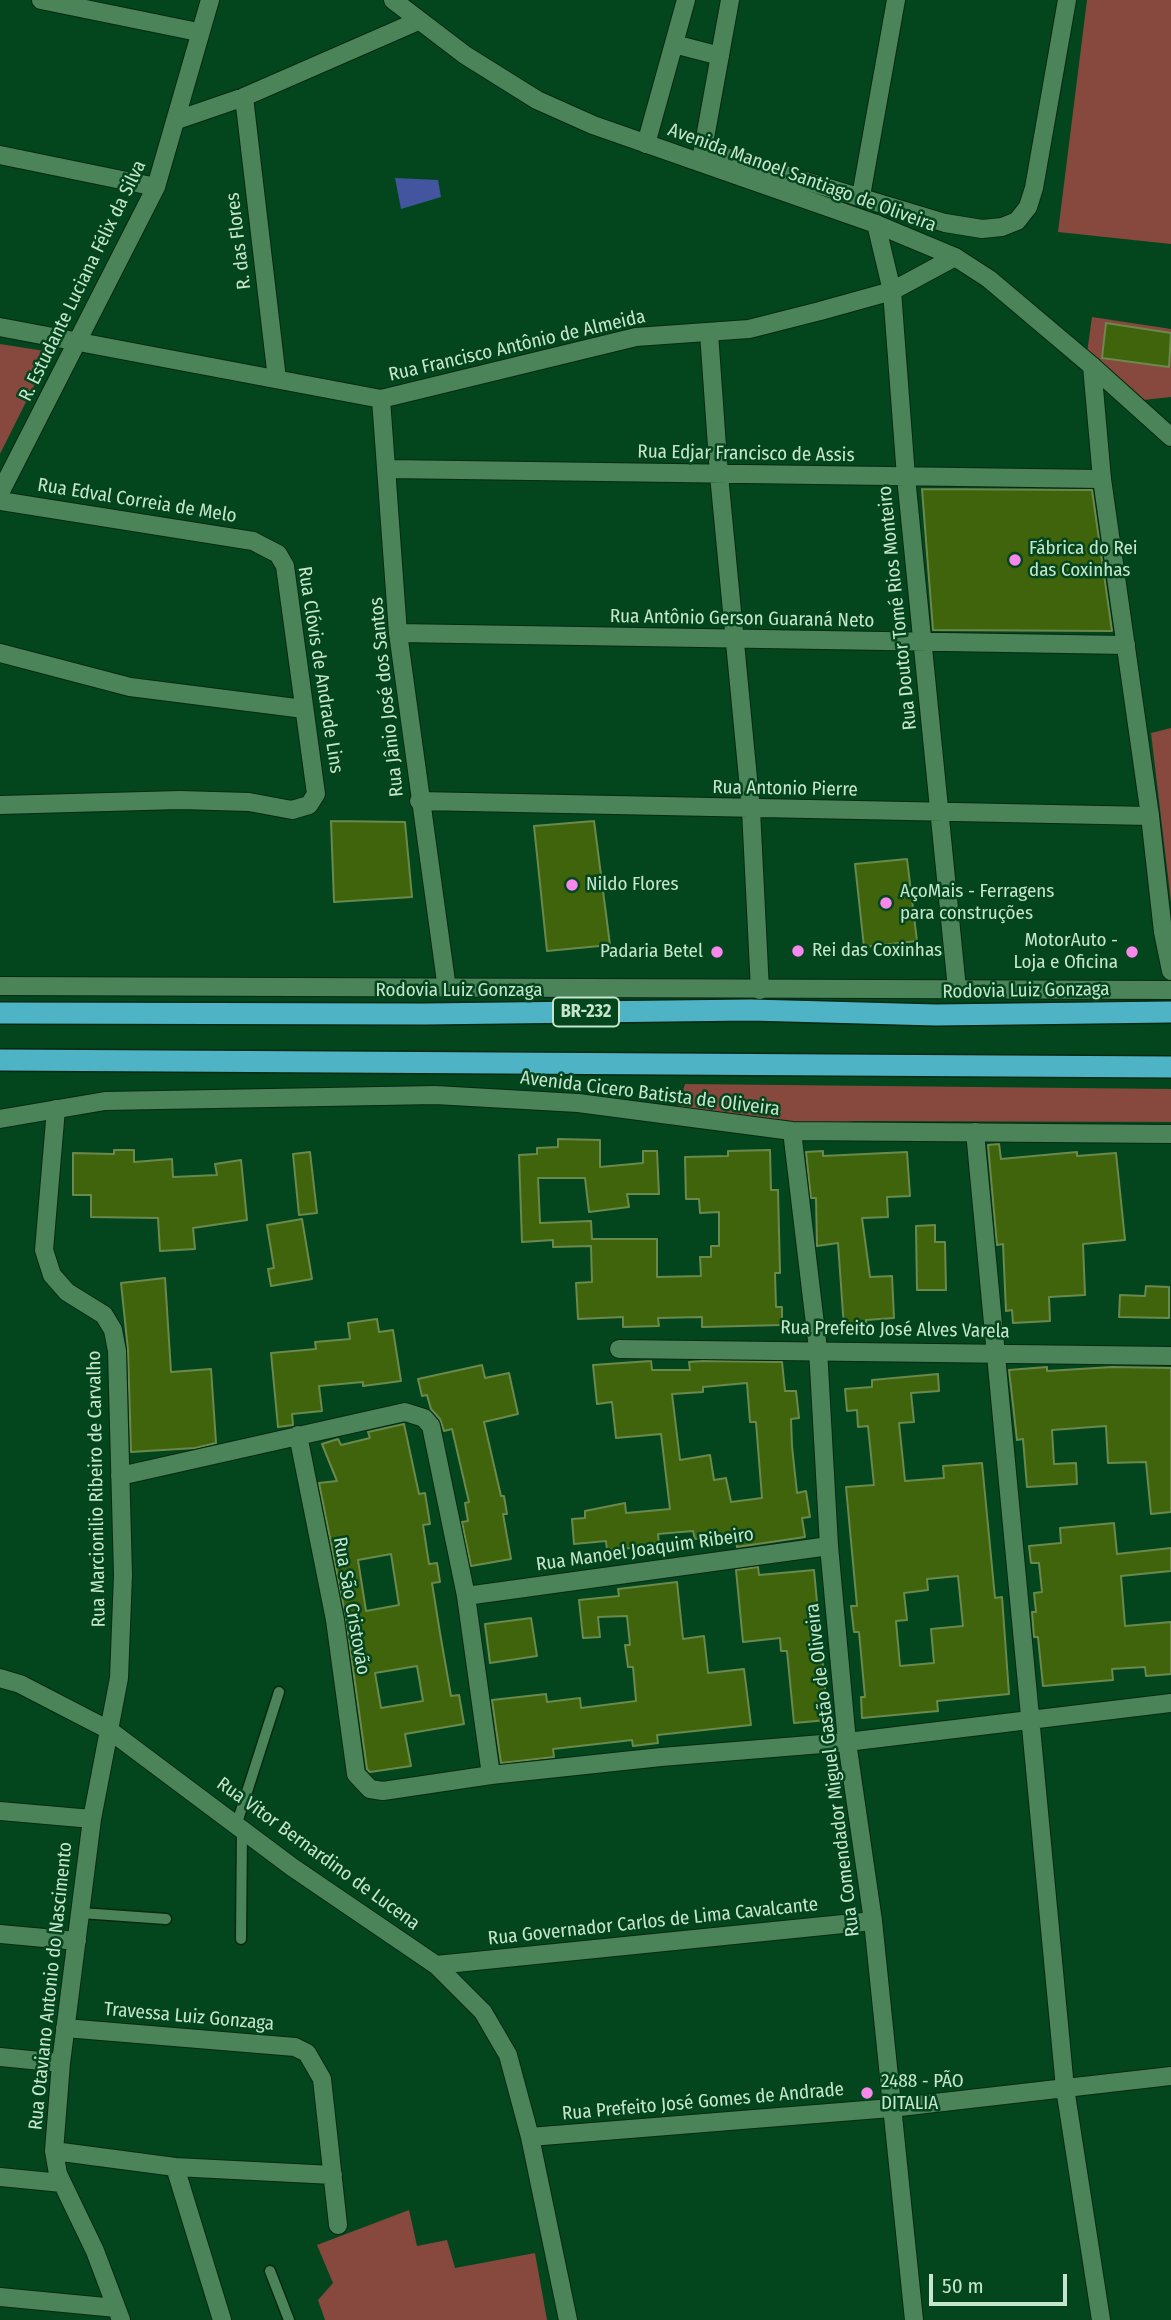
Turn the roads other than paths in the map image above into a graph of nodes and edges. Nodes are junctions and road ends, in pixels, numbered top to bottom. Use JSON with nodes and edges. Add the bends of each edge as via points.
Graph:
{"nodes":[{"id":1,"x":41,"y":0,"type":"edge"},
{"id":2,"x":210,"y":0,"type":"edge"},
{"id":3,"x":393,"y":0,"type":"edge"},
{"id":4,"x":686,"y":0,"type":"edge"},
{"id":5,"x":730,"y":0,"type":"edge"},
{"id":6,"x":896,"y":0,"type":"edge"},
{"id":7,"x":1067,"y":0,"type":"edge"},
{"id":8,"x":418,"y":21,"type":"junction"},
{"id":9,"x":198,"y":32,"type":"junction"},
{"id":10,"x":674,"y":44,"type":"junction"},
{"id":11,"x":720,"y":56,"type":"junction"},
{"id":12,"x":244,"y":97,"type":"junction"},
{"id":13,"x":177,"y":120,"type":"junction"},
{"id":14,"x":646,"y":144,"type":"junction"},
{"id":15,"x":0,"y":155,"type":"edge"},
{"id":16,"x":701,"y":157,"type":"junction"},
{"id":17,"x":156,"y":187,"type":"junction"},
{"id":18,"x":861,"y":196,"type":"junction"},
{"id":19,"x":876,"y":225,"type":"junction"},
{"id":20,"x":955,"y":257,"type":"junction"},
{"id":21,"x":892,"y":291,"type":"junction"},
{"id":22,"x":0,"y":327,"type":"edge"},
{"id":23,"x":709,"y":333,"type":"junction"},
{"id":24,"x":79,"y":343,"type":"junction"},
{"id":25,"x":1092,"y":366,"type":"junction"},
{"id":26,"x":277,"y":379,"type":"junction"},
{"id":27,"x":381,"y":399,"type":"junction"},
{"id":28,"x":1164,"y":421,"type":"edge"},
{"id":29,"x":1171,"y":437,"type":"edge"},
{"id":30,"x":388,"y":469,"type":"junction"},
{"id":31,"x":719,"y":475,"type":"junction"},
{"id":32,"x":906,"y":477,"type":"junction"},
{"id":33,"x":1102,"y":479,"type":"junction"},
{"id":34,"x":0,"y":494,"type":"edge"},
{"id":35,"x":0,"y":501,"type":"edge"},
{"id":36,"x":267,"y":546,"type":"joint"},
{"id":37,"x":398,"y":633,"type":"junction"},
{"id":38,"x":734,"y":639,"type":"junction"},
{"id":39,"x":923,"y":645,"type":"junction"},
{"id":40,"x":1126,"y":645,"type":"junction"},
{"id":41,"x":0,"y":653,"type":"edge"},
{"id":42,"x":304,"y":709,"type":"junction"},
{"id":43,"x":419,"y":801,"type":"junction"},
{"id":44,"x":0,"y":805,"type":"edge"},
{"id":45,"x":751,"y":810,"type":"junction"},
{"id":46,"x":939,"y":811,"type":"junction"},
{"id":47,"x":1150,"y":816,"type":"junction"},
{"id":48,"x":1171,"y":971,"type":"edge"},
{"id":49,"x":0,"y":986,"type":"edge"},
{"id":50,"x":447,"y":989,"type":"junction"},
{"id":51,"x":957,"y":989,"type":"junction"},
{"id":52,"x":760,"y":990,"type":"junction"},
{"id":53,"x":1171,"y":990,"type":"edge"},
{"id":54,"x":1171,"y":1012,"type":"edge"},
{"id":55,"x":0,"y":1013,"type":"edge"},
{"id":56,"x":0,"y":1060,"type":"edge"},
{"id":57,"x":1171,"y":1067,"type":"edge"},
{"id":58,"x":56,"y":1109,"type":"junction"},
{"id":59,"x":0,"y":1119,"type":"edge"},
{"id":60,"x":792,"y":1131,"type":"junction"},
{"id":61,"x":975,"y":1132,"type":"junction"},
{"id":62,"x":1171,"y":1134,"type":"edge"},
{"id":63,"x":619,"y":1349,"type":"dead end"},
{"id":64,"x":818,"y":1349,"type":"junction"},
{"id":65,"x":995,"y":1353,"type":"junction"},
{"id":66,"x":1171,"y":1356,"type":"edge"},
{"id":67,"x":298,"y":1435,"type":"junction"},
{"id":68,"x":120,"y":1476,"type":"junction"},
{"id":69,"x":829,"y":1546,"type":"junction"},
{"id":70,"x":466,"y":1596,"type":"junction"},
{"id":71,"x":0,"y":1678,"type":"edge"},
{"id":72,"x":279,"y":1692,"type":"dead end"},
{"id":73,"x":1171,"y":1703,"type":"edge"},
{"id":74,"x":1030,"y":1718,"type":"junction"},
{"id":75,"x":109,"y":1730,"type":"junction"},
{"id":76,"x":847,"y":1742,"type":"junction"},
{"id":77,"x":491,"y":1775,"type":"junction"},
{"id":78,"x":0,"y":1811,"type":"edge"},
{"id":79,"x":92,"y":1819,"type":"junction"},
{"id":80,"x":240,"y":1825,"type":"junction"},
{"id":81,"x":81,"y":1913,"type":"junction"},
{"id":82,"x":166,"y":1919,"type":"dead end"},
{"id":83,"x":873,"y":1921,"type":"junction"},
{"id":84,"x":0,"y":1934,"type":"edge"},
{"id":85,"x":241,"y":1939,"type":"dead end"},
{"id":86,"x":77,"y":1941,"type":"junction"},
{"id":87,"x":436,"y":1965,"type":"junction"},
{"id":88,"x":65,"y":2028,"type":"junction"},
{"id":89,"x":0,"y":2057,"type":"edge"},
{"id":90,"x":61,"y":2063,"type":"junction"},
{"id":91,"x":1171,"y":2076,"type":"edge"},
{"id":92,"x":1065,"y":2088,"type":"junction"},
{"id":93,"x":891,"y":2108,"type":"junction"},
{"id":94,"x":530,"y":2137,"type":"junction"},
{"id":95,"x":54,"y":2151,"type":"junction"},
{"id":96,"x":175,"y":2167,"type":"junction"},
{"id":97,"x":333,"y":2175,"type":"junction"},
{"id":98,"x":0,"y":2178,"type":"edge"},
{"id":99,"x":62,"y":2183,"type":"junction"},
{"id":100,"x":338,"y":2225,"type":"dead end"},
{"id":101,"x":270,"y":2271,"type":"dead end"},
{"id":102,"x":0,"y":2297,"type":"edge"},
{"id":103,"x":118,"y":2314,"type":"edge"},
{"id":104,"x":222,"y":2320,"type":"edge"},
{"id":105,"x":289,"y":2320,"type":"edge"},
{"id":106,"x":568,"y":2320,"type":"edge"},
{"id":107,"x":914,"y":2320,"type":"edge"},
{"id":108,"x":1101,"y":2320,"type":"edge"}],
"edges":[{"from":1,"to":9,"type":"street"},
{"from":2,"to":9,"type":"street","name":"R. Estudante Luciana Félix da Silva"},
{"from":3,"to":8,"type":"street","name":"Avenida Manoel Santiago de Oliveira"},
{"from":4,"to":10,"type":"street"},
{"from":5,"to":11,"type":"street"},
{"from":6,"to":18,"type":"street"},
{"from":7,"to":18,"type":"street","via":[[1034,188],[1017,222],[982,229],[945,223]]},
{"from":8,"to":12,"type":"street"},
{"from":8,"to":14,"type":"street","name":"Avenida Manoel Santiago de Oliveira","via":[[537,100]]},
{"from":9,"to":13,"type":"street","name":"R. Estudante Luciana Félix da Silva"},
{"from":10,"to":11,"type":"street"},
{"from":10,"to":14,"type":"street"},
{"from":11,"to":16,"type":"street"},
{"from":12,"to":13,"type":"street"},
{"from":12,"to":26,"type":"street","name":"R. das Flores"},
{"from":13,"to":17,"type":"street","name":"R. Estudante Luciana Félix da Silva"},
{"from":14,"to":16,"type":"street","name":"Avenida Manoel Santiago de Oliveira"},
{"from":15,"to":17,"type":"street"},
{"from":16,"to":18,"type":"street"},
{"from":16,"to":19,"type":"street","name":"Avenida Manoel Santiago de Oliveira"},
{"from":17,"to":24,"type":"street","name":"R. Estudante Luciana Félix da Silva"},
{"from":19,"to":20,"type":"street","name":"Avenida Manoel Santiago de Oliveira"},
{"from":19,"to":21,"type":"street","name":"Rua Doutor Tomé Rios Monteiro"},
{"from":20,"to":21,"type":"street","name":"Rua Francisco Antônio de Almeida"},
{"from":20,"to":25,"type":"street","name":"Avenida Manoel Santiago de Oliveira","via":[[989,279]]},
{"from":21,"to":23,"type":"street","name":"Rua Francisco Antônio de Almeida","via":[[749,328]]},
{"from":21,"to":32,"type":"street","name":"Rua Doutor Tomé Rios Monteiro"},
{"from":22,"to":24,"type":"street","name":"Rua Francisco Antônio de Almeida"},
{"from":23,"to":27,"type":"street","name":"Rua Francisco Antônio de Almeida","via":[[636,337]]},
{"from":23,"to":31,"type":"street"},
{"from":24,"to":26,"type":"street","name":"Rua Francisco Antônio de Almeida"},
{"from":24,"to":34,"type":"street","name":"R. Estudante Luciana Félix da Silva"},
{"from":25,"to":28,"type":"street","name":"Avenida Manoel Santiago de Oliveira"},
{"from":25,"to":33,"type":"street"},
{"from":26,"to":27,"type":"street","name":"Rua Francisco Antônio de Almeida"},
{"from":27,"to":30,"type":"street","name":"Rua Jânio José dos Santos"},
{"from":28,"to":29,"type":"street","name":"Avenida Manoel Santiago de Oliveira"},
{"from":30,"to":31,"type":"street","name":"Rua Edjar Francisco de Assis"},
{"from":30,"to":37,"type":"street","name":"Rua Jânio José dos Santos"},
{"from":31,"to":32,"type":"street","name":"Rua Edjar Francisco de Assis"},
{"from":31,"to":38,"type":"street"},
{"from":32,"to":33,"type":"street","name":"Rua Edjar Francisco de Assis"},
{"from":32,"to":39,"type":"street","name":"Rua Doutor Tomé Rios Monteiro"},
{"from":33,"to":40,"type":"street"},
{"from":35,"to":36,"type":"street","name":"Rua Edval Correia de Melo"},
{"from":36,"to":42,"type":"street","name":"Rua Clóvis de Andrade Lins","via":[[285,566]]},
{"from":37,"to":38,"type":"street","name":"Rua Antônio Gerson Guaraná Neto"},
{"from":37,"to":43,"type":"street","name":"Rua Jânio José dos Santos"},
{"from":38,"to":39,"type":"street","name":"Rua Antônio Gerson Guaraná Neto"},
{"from":38,"to":45,"type":"street"},
{"from":39,"to":40,"type":"street","name":"Rua Antônio Gerson Guaraná Neto"},
{"from":39,"to":46,"type":"street","name":"Rua Doutor Tomé Rios Monteiro"},
{"from":40,"to":47,"type":"street"},
{"from":41,"to":42,"type":"street","via":[[130,687]]},
{"from":42,"to":44,"type":"street","name":"Rua Clóvis de Andrade Lins","via":[[316,784],[309,805],[292,810],[249,802],[180,800]]},
{"from":43,"to":45,"type":"street","name":"Rua Antonio Pierre"},
{"from":43,"to":50,"type":"street","name":"Rua Jânio José dos Santos"},
{"from":45,"to":46,"type":"street","name":"Rua Antonio Pierre"},
{"from":45,"to":52,"type":"street"},
{"from":46,"to":47,"type":"street","name":"Rua Antonio Pierre"},
{"from":46,"to":51,"type":"street","name":"Rua Doutor Tomé Rios Monteiro"},
{"from":47,"to":48,"type":"street"},
{"from":49,"to":50,"type":"street"},
{"from":50,"to":52,"type":"street"},
{"from":51,"to":52,"type":"street"},
{"from":51,"to":53,"type":"street"},
{"from":54,"to":55,"type":"highway","name":"Rodovia Luiz Gonzaga","number":"BR-232"},
{"from":56,"to":57,"type":"highway"},
{"from":58,"to":59,"type":"street","name":"Avenida Cicero Batista de Oliveira"},
{"from":58,"to":60,"type":"street","name":"Avenida Cicero Batista de Oliveira","via":[[119,1100],[435,1095],[578,1103]]},
{"from":58,"to":68,"type":"street","name":"Rua Marcionilio Ribeiro de Carvalho","via":[[44,1250],[52,1275],[67,1292],[104,1315],[113,1330]]},
{"from":60,"to":61,"type":"street","name":"Avenida Cicero Batista de Oliveira"},
{"from":60,"to":64,"type":"street","name":"Rua Comendador Miguel Gastão de Oliveira"},
{"from":61,"to":62,"type":"street","name":"Avenida Cicero Batista de Oliveira"},
{"from":61,"to":65,"type":"street"},
{"from":63,"to":64,"type":"street","name":"Rua Prefeito José Alves Varela"},
{"from":64,"to":65,"type":"street","name":"Rua Prefeito José Alves Varela"},
{"from":64,"to":69,"type":"street","name":"Rua Comendador Miguel Gastão de Oliveira"},
{"from":65,"to":66,"type":"street","name":"Rua Prefeito José Alves Varela"},
{"from":65,"to":74,"type":"street"},
{"from":67,"to":68,"type":"street"},
{"from":67,"to":70,"type":"street","via":[[405,1412],[415,1413],[430,1426]]},
{"from":67,"to":77,"type":"street","name":"Rua São Cristovão","via":[[335,1620],[356,1774],[362,1784],[383,1791]]},
{"from":68,"to":75,"type":"street","name":"Rua Marcionilio Ribeiro de Carvalho","via":[[119,1678]]},
{"from":69,"to":70,"type":"street","name":"Rua Manoel Joaquim Ribeiro"},
{"from":69,"to":76,"type":"street","name":"Rua Comendador Miguel Gastão de Oliveira"},
{"from":70,"to":77,"type":"street"},
{"from":71,"to":75,"type":"street","name":"Rua Vitor Bernardino de Lucena","via":[[61,1703]]},
{"from":72,"to":80,"type":"lane"},
{"from":73,"to":74,"type":"street"},
{"from":74,"to":76,"type":"street"},
{"from":74,"to":92,"type":"street"},
{"from":75,"to":79,"type":"street","name":"Rua Otaviano Antonio do Nascimento"},
{"from":75,"to":80,"type":"street","name":"Rua Vitor Bernardino de Lucena"},
{"from":76,"to":77,"type":"street"},
{"from":76,"to":83,"type":"street","name":"Rua Comendador Miguel Gastão de Oliveira"},
{"from":78,"to":79,"type":"street"},
{"from":79,"to":81,"type":"street","name":"Rua Otaviano Antonio do Nascimento"},
{"from":80,"to":85,"type":"lane"},
{"from":80,"to":87,"type":"street","name":"Rua Vitor Bernardino de Lucena","via":[[292,1867]]},
{"from":81,"to":82,"type":"lane"},
{"from":81,"to":86,"type":"street","name":"Rua Otaviano Antonio do Nascimento"},
{"from":83,"to":87,"type":"street","name":"Rua Governador Carlos de Lima Cavalcante"},
{"from":83,"to":93,"type":"street","name":"Rua Comendador Miguel Gastão de Oliveira"},
{"from":84,"to":86,"type":"street"},
{"from":86,"to":88,"type":"street","name":"Rua Otaviano Antonio do Nascimento"},
{"from":87,"to":94,"type":"street","name":"Rua Vitor Bernardino de Lucena","via":[[497,2032],[508,2055]]},
{"from":88,"to":90,"type":"street","name":"Rua Otaviano Antonio do Nascimento"},
{"from":88,"to":97,"type":"street","name":"Travessa Luiz Gonzaga","via":[[295,2047],[307,2053],[322,2079]]},
{"from":89,"to":90,"type":"street"},
{"from":90,"to":95,"type":"street","name":"Rua Otaviano Antonio do Nascimento"},
{"from":91,"to":92,"type":"street","name":"Rua Prefeito José Gomes de Andrade"},
{"from":92,"to":93,"type":"street","name":"Rua Prefeito José Gomes de Andrade"},
{"from":92,"to":108,"type":"street"},
{"from":93,"to":94,"type":"street","name":"Rua Prefeito José Gomes de Andrade"},
{"from":93,"to":107,"type":"street","name":"Rua Comendador Miguel Gastão de Oliveira"},
{"from":94,"to":106,"type":"street","name":"Rua Vitor Bernardino de Lucena"},
{"from":95,"to":96,"type":"street"},
{"from":95,"to":99,"type":"street","name":"Rua Otaviano Antonio do Nascimento"},
{"from":96,"to":97,"type":"street"},
{"from":96,"to":104,"type":"street"},
{"from":97,"to":100,"type":"street"},
{"from":98,"to":99,"type":"street"},
{"from":99,"to":103,"type":"street","name":"Rua Otaviano Antonio do Nascimento","via":[[95,2251]]},
{"from":101,"to":105,"type":"lane"},
{"from":102,"to":103,"type":"street"}]}
